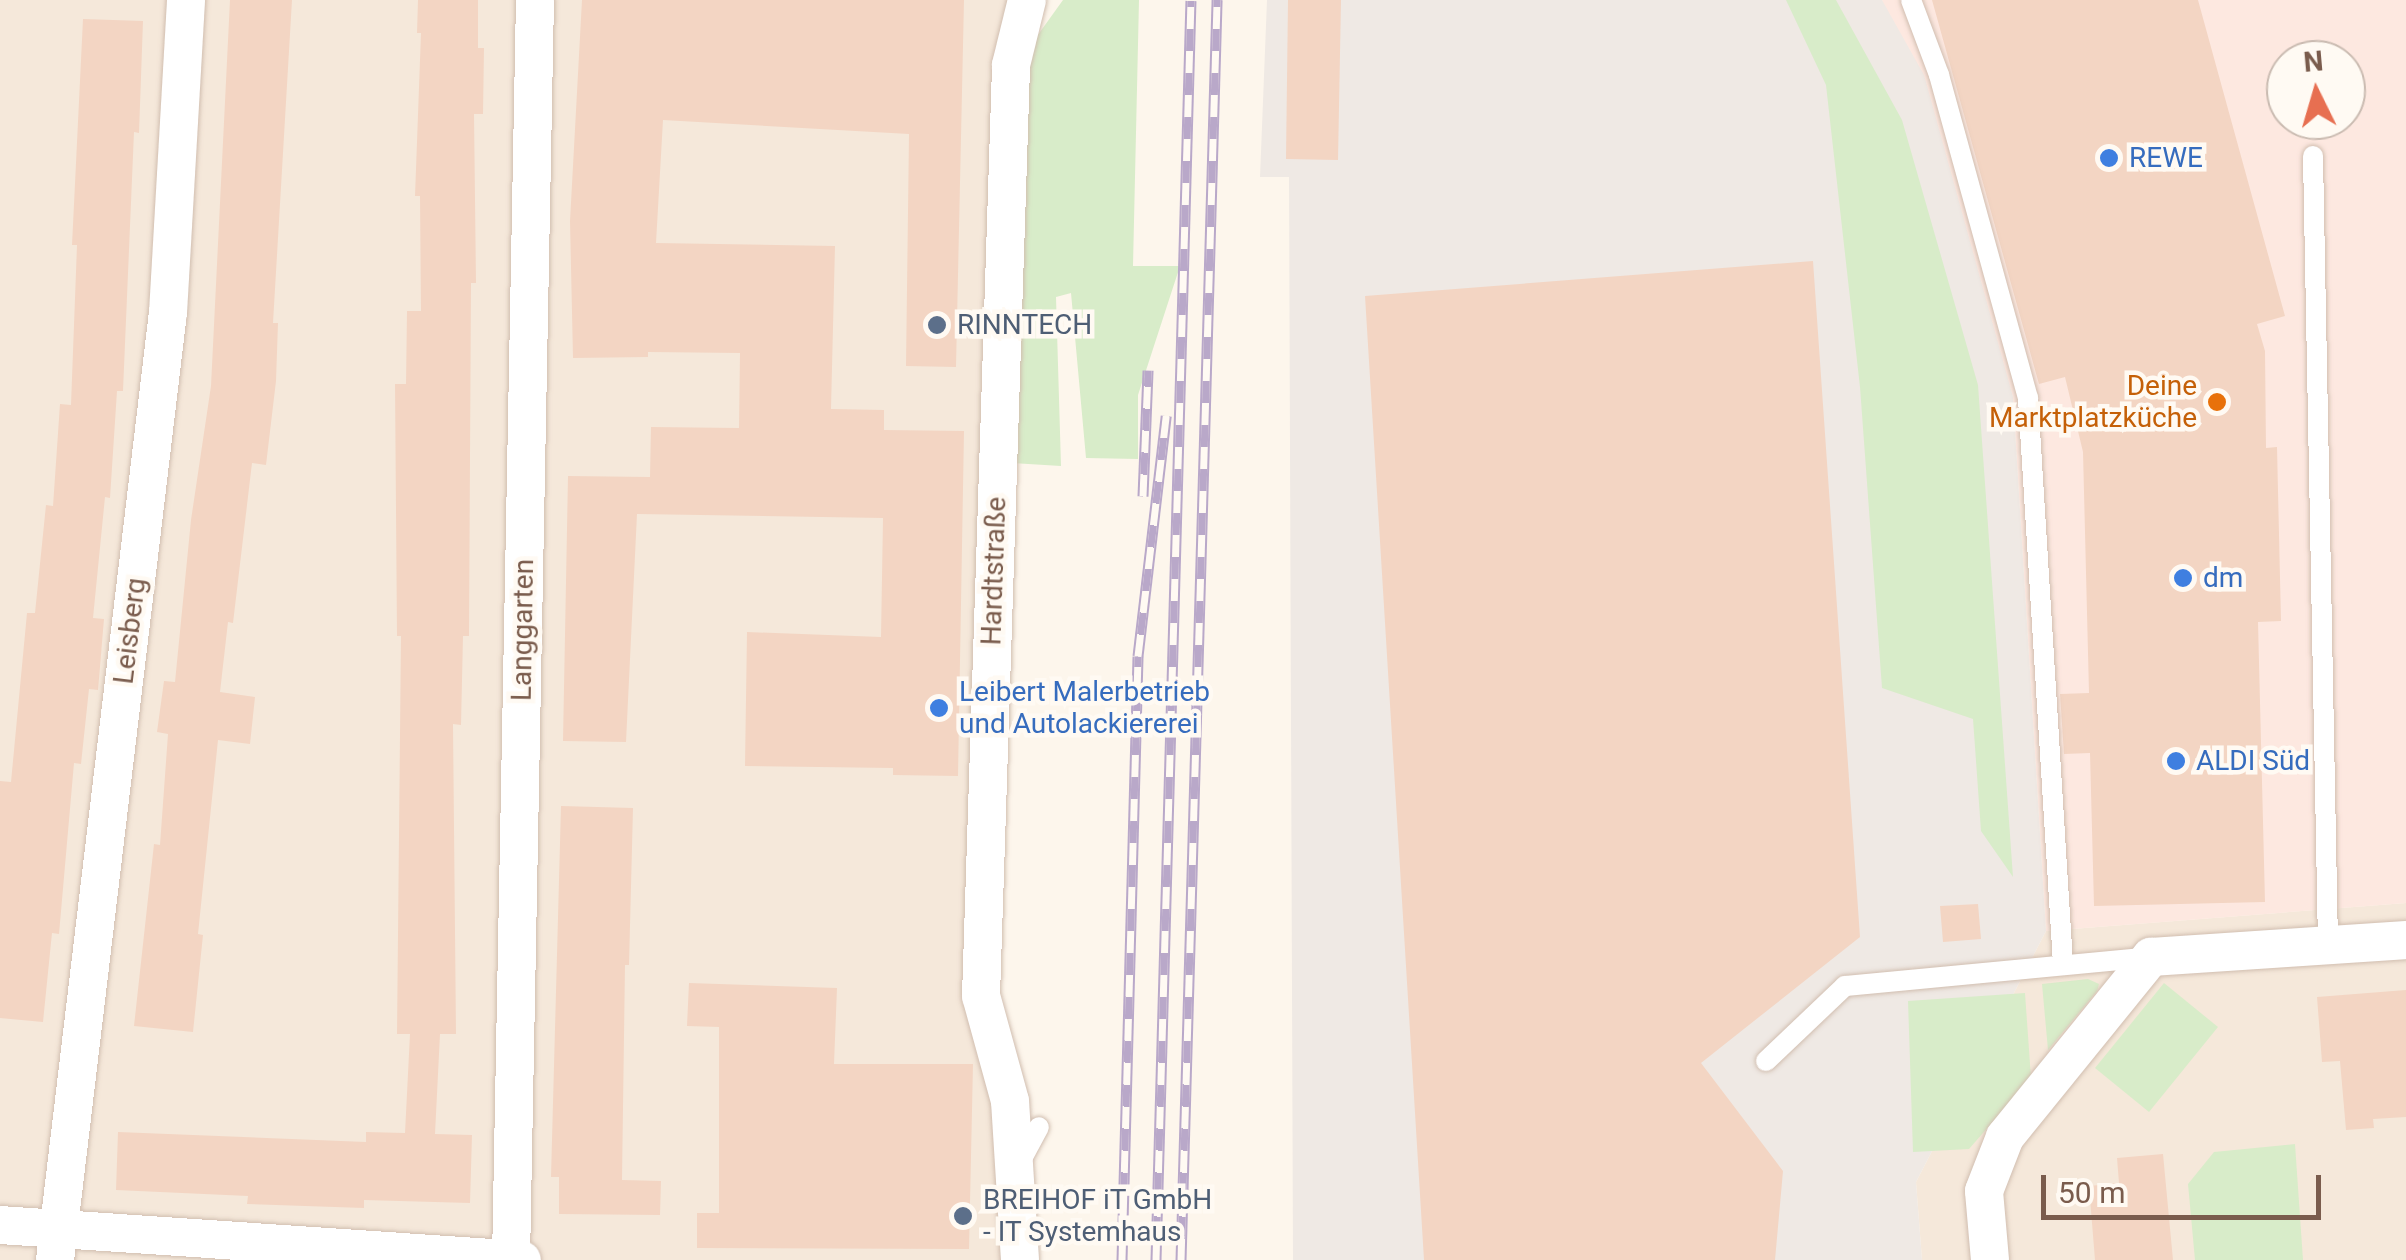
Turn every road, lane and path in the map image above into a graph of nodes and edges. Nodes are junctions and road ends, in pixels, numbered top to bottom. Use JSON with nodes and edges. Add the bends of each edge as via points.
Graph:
{"nodes":[{"id":1,"x":186,"y":0,"type":"edge"},
{"id":2,"x":535,"y":0,"type":"edge"},
{"id":3,"x":1028,"y":0,"type":"edge"},
{"id":4,"x":1911,"y":0,"type":"edge"},
{"id":5,"x":2314,"y":156,"type":"dead end"},
{"id":6,"x":2406,"y":940,"type":"edge"},
{"id":7,"x":2328,"y":945,"type":"junction"},
{"id":8,"x":2151,"y":957,"type":"junction"},
{"id":9,"x":2063,"y":963,"type":"junction"},
{"id":10,"x":1766,"y":1061,"type":"dead end"},
{"id":11,"x":1040,"y":1127,"type":"dead end"},
{"id":12,"x":1012,"y":1176,"type":"junction"},
{"id":13,"x":0,"y":1224,"type":"edge"},
{"id":14,"x":56,"y":1244,"type":"edge"},
{"id":15,"x":511,"y":1260,"type":"edge"},
{"id":16,"x":522,"y":1260,"type":"edge"},
{"id":17,"x":1020,"y":1260,"type":"edge"},
{"id":18,"x":1990,"y":1260,"type":"edge"}],
"edges":[{"from":1,"to":14,"type":"street","name":"Leisberg","via":[[168,313]]},
{"from":2,"to":15,"type":"street","name":"Langgarten"},
{"from":3,"to":12,"type":"street","name":"Hardtstraße","via":[[1011,65],[980,996],[1010,1101]]},
{"from":4,"to":9,"type":"lane","via":[[1939,75],[2028,398]]},
{"from":5,"to":7,"type":"lane"},
{"from":6,"to":7,"type":"street"},
{"from":7,"to":8,"type":"street"},
{"from":8,"to":9,"type":"lane"},
{"from":8,"to":18,"type":"street","via":[[2005,1137],[1984,1191]]},
{"from":9,"to":10,"type":"lane","via":[[1844,986]]},
{"from":11,"to":12,"type":"lane"},
{"from":12,"to":17,"type":"street","name":"Hardtstraße"},
{"from":13,"to":14,"type":"street"},
{"from":14,"to":15,"type":"street"},
{"from":15,"to":16,"type":"street"}]}
